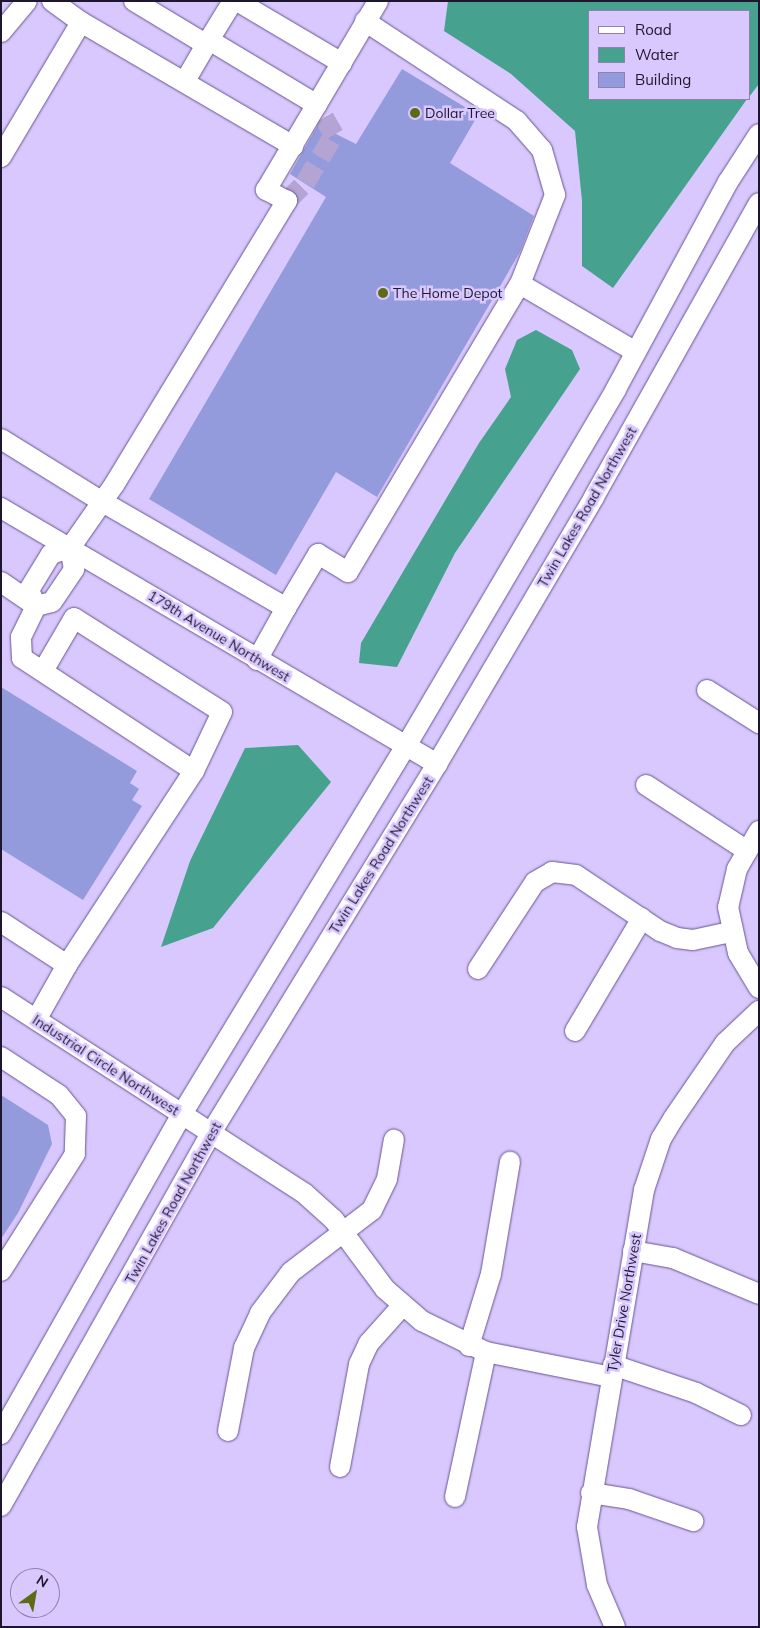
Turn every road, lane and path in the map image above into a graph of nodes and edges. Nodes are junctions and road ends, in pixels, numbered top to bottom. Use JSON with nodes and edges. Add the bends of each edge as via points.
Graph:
{"nodes":[{"id":1,"x":27,"y":1,"type":"edge"},
{"id":2,"x":52,"y":1,"type":"edge"},
{"id":3,"x":134,"y":1,"type":"edge"},
{"id":4,"x":233,"y":1,"type":"edge"},
{"id":5,"x":237,"y":1,"type":"edge"},
{"id":6,"x":378,"y":1,"type":"edge"},
{"id":7,"x":365,"y":21,"type":"junction"},
{"id":8,"x":81,"y":22,"type":"junction"},
{"id":9,"x":1,"y":32,"type":"edge"},
{"id":10,"x":208,"y":42,"type":"junction"},
{"id":11,"x":342,"y":63,"type":"junction"},
{"id":12,"x":185,"y":81,"type":"junction"},
{"id":13,"x":317,"y":105,"type":"junction"},
{"id":14,"x":759,"y":134,"type":"edge"},
{"id":15,"x":293,"y":146,"type":"junction"},
{"id":16,"x":1,"y":157,"type":"edge"},
{"id":17,"x":759,"y":203,"type":"edge"},
{"id":18,"x":520,"y":284,"type":"junction"},
{"id":19,"x":636,"y":352,"type":"junction"},
{"id":20,"x":1,"y":439,"type":"edge"},
{"id":21,"x":101,"y":502,"type":"junction"},
{"id":22,"x":1,"y":508,"type":"edge"},
{"id":23,"x":70,"y":548,"type":"junction"},
{"id":24,"x":1,"y":582,"type":"edge"},
{"id":25,"x":36,"y":606,"type":"junction"},
{"id":26,"x":286,"y":608,"type":"junction"},
{"id":27,"x":257,"y":660,"type":"junction"},
{"id":28,"x":43,"y":671,"type":"junction"},
{"id":29,"x":707,"y":690,"type":"dead end"},
{"id":30,"x":759,"y":724,"type":"edge"},
{"id":31,"x":406,"y":746,"type":"junction"},
{"id":32,"x":437,"y":764,"type":"junction"},
{"id":33,"x":194,"y":771,"type":"junction"},
{"id":34,"x":646,"y":785,"type":"dead end"},
{"id":35,"x":759,"y":832,"type":"edge"},
{"id":36,"x":746,"y":850,"type":"junction"},
{"id":37,"x":642,"y":918,"type":"junction"},
{"id":38,"x":1,"y":922,"type":"edge"},
{"id":39,"x":731,"y":932,"type":"junction"},
{"id":40,"x":67,"y":965,"type":"junction"},
{"id":41,"x":478,"y":969,"type":"dead end"},
{"id":42,"x":759,"y":988,"type":"edge"},
{"id":43,"x":1,"y":997,"type":"edge"},
{"id":44,"x":759,"y":1011,"type":"edge"},
{"id":45,"x":36,"y":1020,"type":"junction"},
{"id":46,"x":575,"y":1031,"type":"dead end"},
{"id":47,"x":1,"y":1057,"type":"edge"},
{"id":48,"x":182,"y":1114,"type":"junction"},
{"id":49,"x":211,"y":1133,"type":"junction"},
{"id":50,"x":394,"y":1140,"type":"dead end"},
{"id":51,"x":510,"y":1162,"type":"dead end"},
{"id":52,"x":343,"y":1234,"type":"junction"},
{"id":53,"x":633,"y":1252,"type":"junction"},
{"id":54,"x":1,"y":1271,"type":"edge"},
{"id":55,"x":759,"y":1294,"type":"edge"},
{"id":56,"x":403,"y":1305,"type":"junction"},
{"id":57,"x":477,"y":1349,"type":"junction"},
{"id":58,"x":612,"y":1371,"type":"junction"},
{"id":59,"x":741,"y":1416,"type":"dead end"},
{"id":60,"x":228,"y":1431,"type":"dead end"},
{"id":61,"x":1,"y":1434,"type":"edge"},
{"id":62,"x":340,"y":1467,"type":"dead end"},
{"id":63,"x":591,"y":1493,"type":"junction"},
{"id":64,"x":455,"y":1497,"type":"dead end"},
{"id":65,"x":1,"y":1506,"type":"edge"},
{"id":66,"x":693,"y":1521,"type":"dead end"},
{"id":67,"x":615,"y":1627,"type":"edge"}],
"edges":[{"from":1,"to":9,"type":"street"},
{"from":2,"to":8,"type":"street"},
{"from":3,"to":10,"type":"street"},
{"from":4,"to":10,"type":"street"},
{"from":5,"to":11,"type":"street"},
{"from":6,"to":7,"type":"street"},
{"from":7,"to":11,"type":"street"},
{"from":7,"to":18,"type":"street","via":[[517,121],[542,150],[555,195]]},
{"from":8,"to":12,"type":"street"},
{"from":8,"to":16,"type":"street"},
{"from":10,"to":12,"type":"street"},
{"from":10,"to":13,"type":"street"},
{"from":11,"to":13,"type":"street"},
{"from":12,"to":15,"type":"street"},
{"from":13,"to":15,"type":"street"},
{"from":14,"to":19,"type":"street","via":[[728,182]]},
{"from":15,"to":21,"type":"street","via":[[266,190],[287,201]]},
{"from":17,"to":32,"type":"street","name":"Twin Lakes Road Northwest","via":[[594,497]]},
{"from":18,"to":19,"type":"street"},
{"from":18,"to":26,"type":"street","via":[[348,572],[318,554]]},
{"from":19,"to":31,"type":"street"},
{"from":20,"to":21,"type":"street"},
{"from":21,"to":23,"type":"street"},
{"from":21,"to":26,"type":"street"},
{"from":22,"to":23,"type":"street","name":"179th Avenue Northwest"},
{"from":23,"to":25,"type":"street","via":[[74,569],[52,602]]},
{"from":23,"to":25,"type":"street","via":[[51,554],[29,590]]},
{"from":23,"to":27,"type":"street","name":"179th Avenue Northwest"},
{"from":24,"to":25,"type":"street"},
{"from":25,"to":28,"type":"street","via":[[21,637],[22,658]]},
{"from":26,"to":27,"type":"street"},
{"from":27,"to":31,"type":"street","name":"179th Avenue Northwest"},
{"from":28,"to":33,"type":"street"},
{"from":28,"to":33,"type":"street","via":[[74,618],[222,712]]},
{"from":29,"to":30,"type":"street"},
{"from":31,"to":32,"type":"street","name":"179th Avenue Northwest"},
{"from":31,"to":48,"type":"street"},
{"from":32,"to":49,"type":"street","name":"Twin Lakes Road Northwest"},
{"from":33,"to":40,"type":"street"},
{"from":34,"to":36,"type":"street"},
{"from":35,"to":36,"type":"street"},
{"from":36,"to":39,"type":"street","via":[[730,897]]},
{"from":37,"to":39,"type":"street","via":[[669,935],[686,940]]},
{"from":37,"to":41,"type":"street","via":[[576,875],[560,871],[546,874],[535,882]]},
{"from":37,"to":46,"type":"street"},
{"from":38,"to":40,"type":"street"},
{"from":39,"to":42,"type":"street","via":[[738,953]]},
{"from":40,"to":45,"type":"street"},
{"from":43,"to":45,"type":"street","name":"Industrial Circle Northwest"},
{"from":44,"to":53,"type":"street","name":"Tyler Drive Northwest","via":[[712,1060],[661,1139],[649,1166]]},
{"from":45,"to":48,"type":"street","name":"Industrial Circle Northwest"},
{"from":47,"to":54,"type":"street","via":[[59,1095],[76,1116],[75,1154]]},
{"from":48,"to":49,"type":"street","name":"Industrial Circle Northwest"},
{"from":48,"to":61,"type":"street"},
{"from":49,"to":52,"type":"street","name":"Industrial Circle Northwest","via":[[304,1193]]},
{"from":49,"to":65,"type":"street","name":"Twin Lakes Road Northwest"},
{"from":50,"to":52,"type":"street","via":[[381,1195],[372,1210]]},
{"from":51,"to":57,"type":"street"},
{"from":52,"to":56,"type":"street","name":"Industrial Circle Northwest","via":[[385,1289]]},
{"from":52,"to":60,"type":"street","via":[[291,1272],[260,1312],[244,1348]]},
{"from":53,"to":55,"type":"street","via":[[673,1258]]},
{"from":53,"to":58,"type":"street","name":"Tyler Drive Northwest"},
{"from":56,"to":57,"type":"street","name":"Industrial Circle Northwest","via":[[422,1321]]},
{"from":56,"to":62,"type":"street","via":[[370,1343],[359,1364]]},
{"from":57,"to":58,"type":"street","name":"Industrial Circle Northwest"},
{"from":57,"to":64,"type":"street"},
{"from":58,"to":59,"type":"street","name":"Industrial Circle Northwest","via":[[688,1390]]},
{"from":58,"to":63,"type":"street","name":"Tyler Drive Northwest"},
{"from":63,"to":66,"type":"street","via":[[629,1499]]},
{"from":63,"to":67,"type":"street","name":"Tyler Drive Northwest","via":[[587,1527],[591,1560],[597,1585]]}]}
